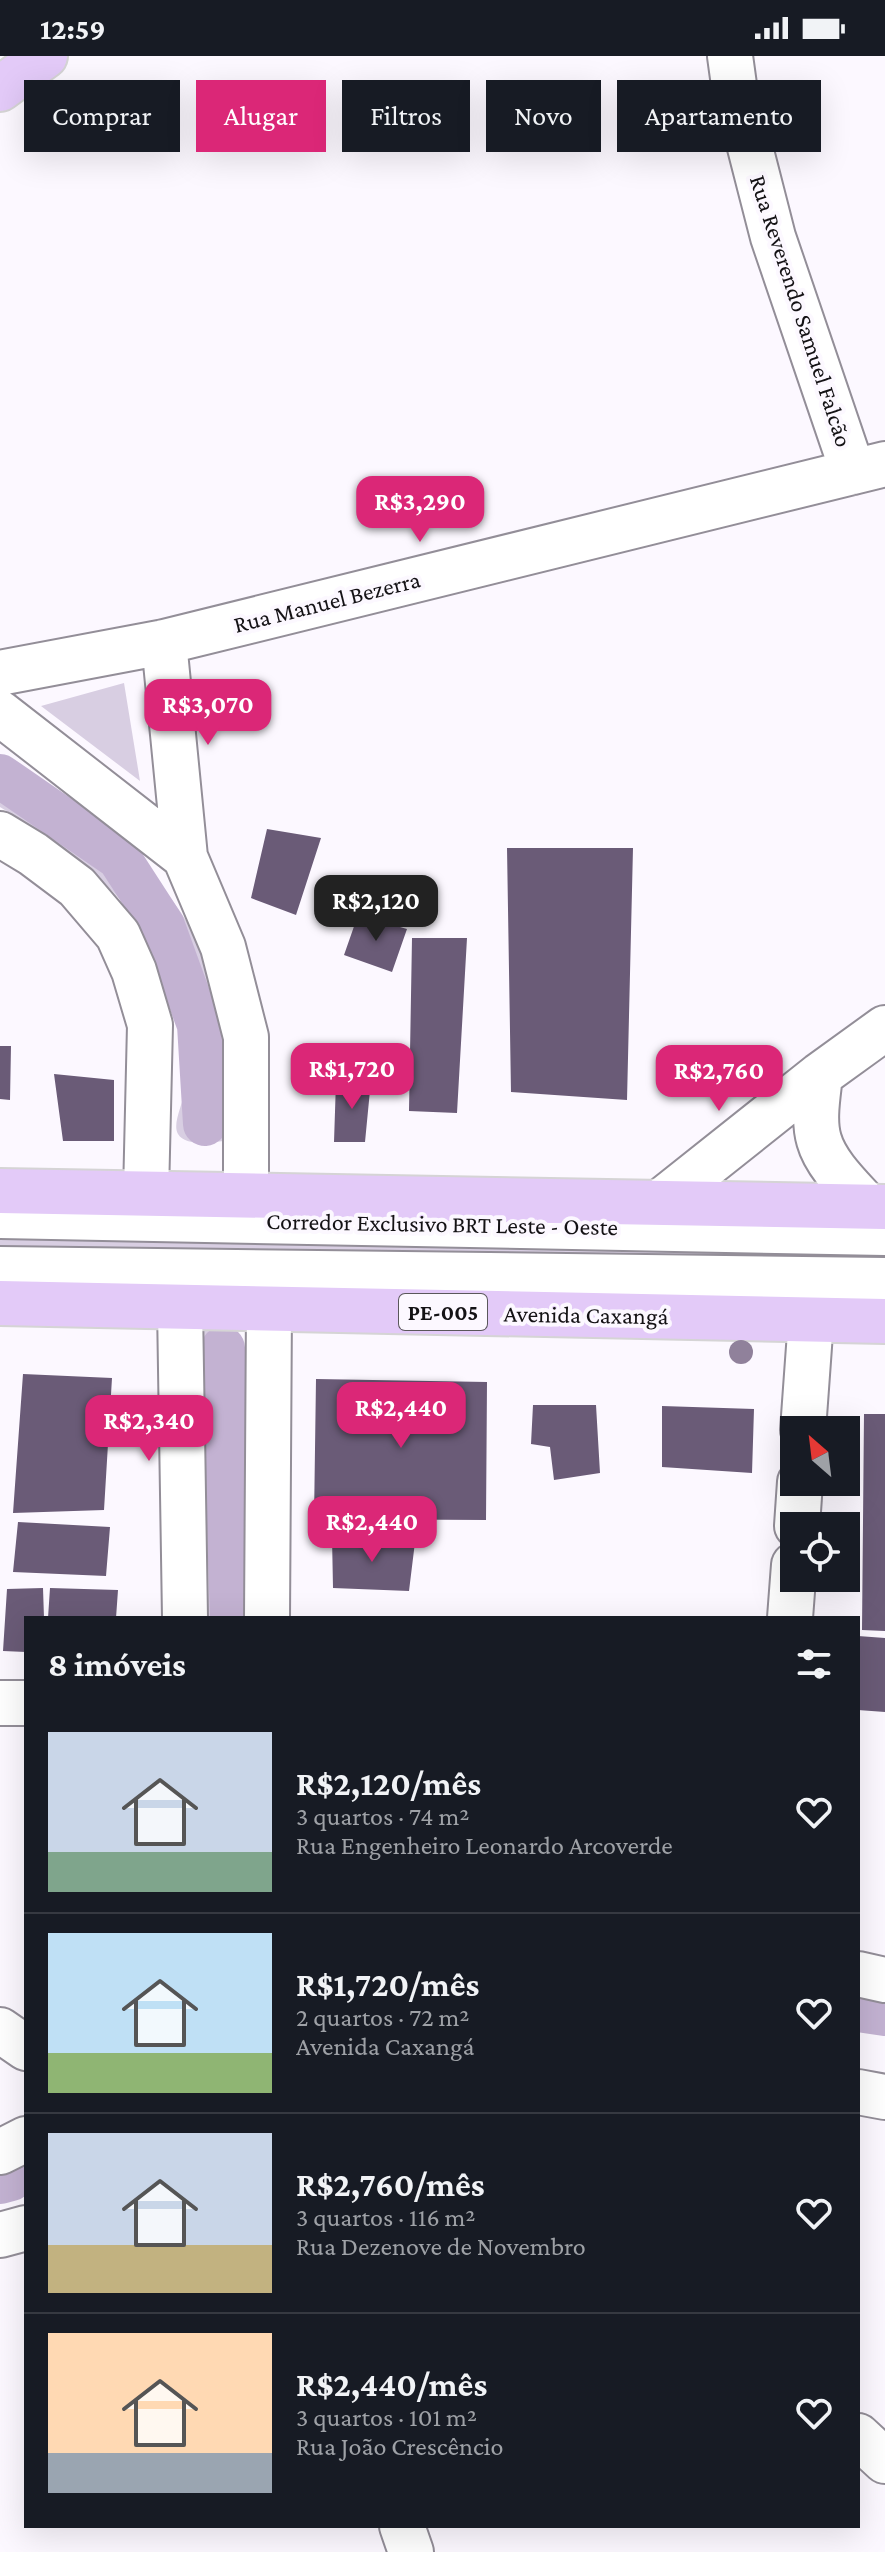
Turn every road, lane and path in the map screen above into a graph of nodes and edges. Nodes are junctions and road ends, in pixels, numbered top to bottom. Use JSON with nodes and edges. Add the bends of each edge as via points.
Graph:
{"nodes":[{"id":1,"x":45,"y":56,"type":"edge"},
{"id":2,"x":730,"y":56,"type":"edge"},
{"id":3,"x":0,"y":89,"type":"edge"},
{"id":4,"x":869,"y":468,"type":"edge"},
{"id":5,"x":164,"y":642,"type":"junction"},
{"id":6,"x":0,"y":673,"type":"edge"},
{"id":7,"x":0,"y":713,"type":"edge"},
{"id":8,"x":0,"y":834,"type":"edge"},
{"id":9,"x":185,"y":857,"type":"junction"},
{"id":10,"x":885,"y":1028,"type":"edge"},
{"id":11,"x":820,"y":1075,"type":"junction"},
{"id":12,"x":0,"y":1191,"type":"edge"},
{"id":13,"x":146,"y":1194,"type":"junction"},
{"id":14,"x":246,"y":1195,"type":"junction"},
{"id":15,"x":659,"y":1203,"type":"junction"},
{"id":16,"x":0,"y":1216,"type":"edge"},
{"id":17,"x":879,"y":1216,"type":"edge"},
{"id":18,"x":0,"y":1269,"type":"edge"},
{"id":19,"x":885,"y":1280,"type":"edge"},
{"id":20,"x":0,"y":1303,"type":"edge"},
{"id":21,"x":180,"y":1307,"type":"junction"},
{"id":22,"x":269,"y":1308,"type":"junction"},
{"id":23,"x":811,"y":1319,"type":"junction"},
{"id":24,"x":885,"y":1321,"type":"edge"},
{"id":25,"x":804,"y":1416,"type":"edge"},
{"id":26,"x":792,"y":1592,"type":"edge"},
{"id":27,"x":185,"y":1616,"type":"edge"},
{"id":28,"x":267,"y":1616,"type":"edge"},
{"id":29,"x":790,"y":1616,"type":"edge"},
{"id":30,"x":0,"y":1703,"type":"edge"},
{"id":31,"x":24,"y":1703,"type":"edge"},
{"id":32,"x":860,"y":1974,"type":"edge"},
{"id":33,"x":885,"y":1980,"type":"edge"},
{"id":34,"x":0,"y":2030,"type":"edge"},
{"id":35,"x":24,"y":2047,"type":"edge"},
{"id":36,"x":860,"y":2092,"type":"edge"},
{"id":37,"x":885,"y":2097,"type":"edge"},
{"id":38,"x":24,"y":2140,"type":"edge"},
{"id":39,"x":0,"y":2152,"type":"edge"},
{"id":40,"x":24,"y":2229,"type":"edge"},
{"id":41,"x":0,"y":2235,"type":"edge"},
{"id":42,"x":860,"y":2438,"type":"edge"},
{"id":43,"x":885,"y":2461,"type":"edge"},
{"id":44,"x":403,"y":2528,"type":"edge"},
{"id":45,"x":411,"y":2552,"type":"edge"}],
"edges":[{"from":1,"to":3,"type":"main road"},
{"from":2,"to":4,"type":"street","name":"Rua Reverendo Samuel Falcão","via":[[773,237]]},
{"from":4,"to":5,"type":"street","name":"Rua Manuel Bezerra"},
{"from":5,"to":6,"type":"street","name":"Rua Manuel Bezerra"},
{"from":5,"to":9,"type":"street"},
{"from":7,"to":9,"type":"street"},
{"from":8,"to":13,"type":"street","via":[[77,887],[118,935],[134,971],[150,1025]]},
{"from":9,"to":14,"type":"street","via":[[223,947],[246,1037]]},
{"from":10,"to":11,"type":"street"},
{"from":11,"to":15,"type":"street"},
{"from":11,"to":17,"type":"street","via":[[819,1140],[839,1175]]},
{"from":12,"to":13,"type":"main road"},
{"from":13,"to":14,"type":"main road"},
{"from":14,"to":15,"type":"main road"},
{"from":15,"to":17,"type":"main road"},
{"from":16,"to":17,"type":"street","name":"Corredor Exclusivo BRT Leste - Oeste"},
{"from":18,"to":19,"type":"street","name":"Corredor Exclusivo BRT Leste - Oeste"},
{"from":20,"to":21,"type":"main road","name":"Avenida Caxangá","number":"PE-005"},
{"from":21,"to":22,"type":"main road","name":"Avenida Caxangá","number":"PE-005"},
{"from":21,"to":27,"type":"street"},
{"from":22,"to":23,"type":"main road","name":"Avenida Caxangá","number":"PE-005"},
{"from":22,"to":28,"type":"street"},
{"from":23,"to":24,"type":"main road","name":"Avenida Caxangá","number":"PE-005"},
{"from":23,"to":25,"type":"street"},
{"from":26,"to":29,"type":"street"},
{"from":30,"to":31,"type":"street"},
{"from":32,"to":33,"type":"street"},
{"from":34,"to":35,"type":"street"},
{"from":36,"to":37,"type":"street"},
{"from":38,"to":39,"type":"street"},
{"from":40,"to":41,"type":"street"},
{"from":42,"to":43,"type":"street"},
{"from":44,"to":45,"type":"street"}]}
